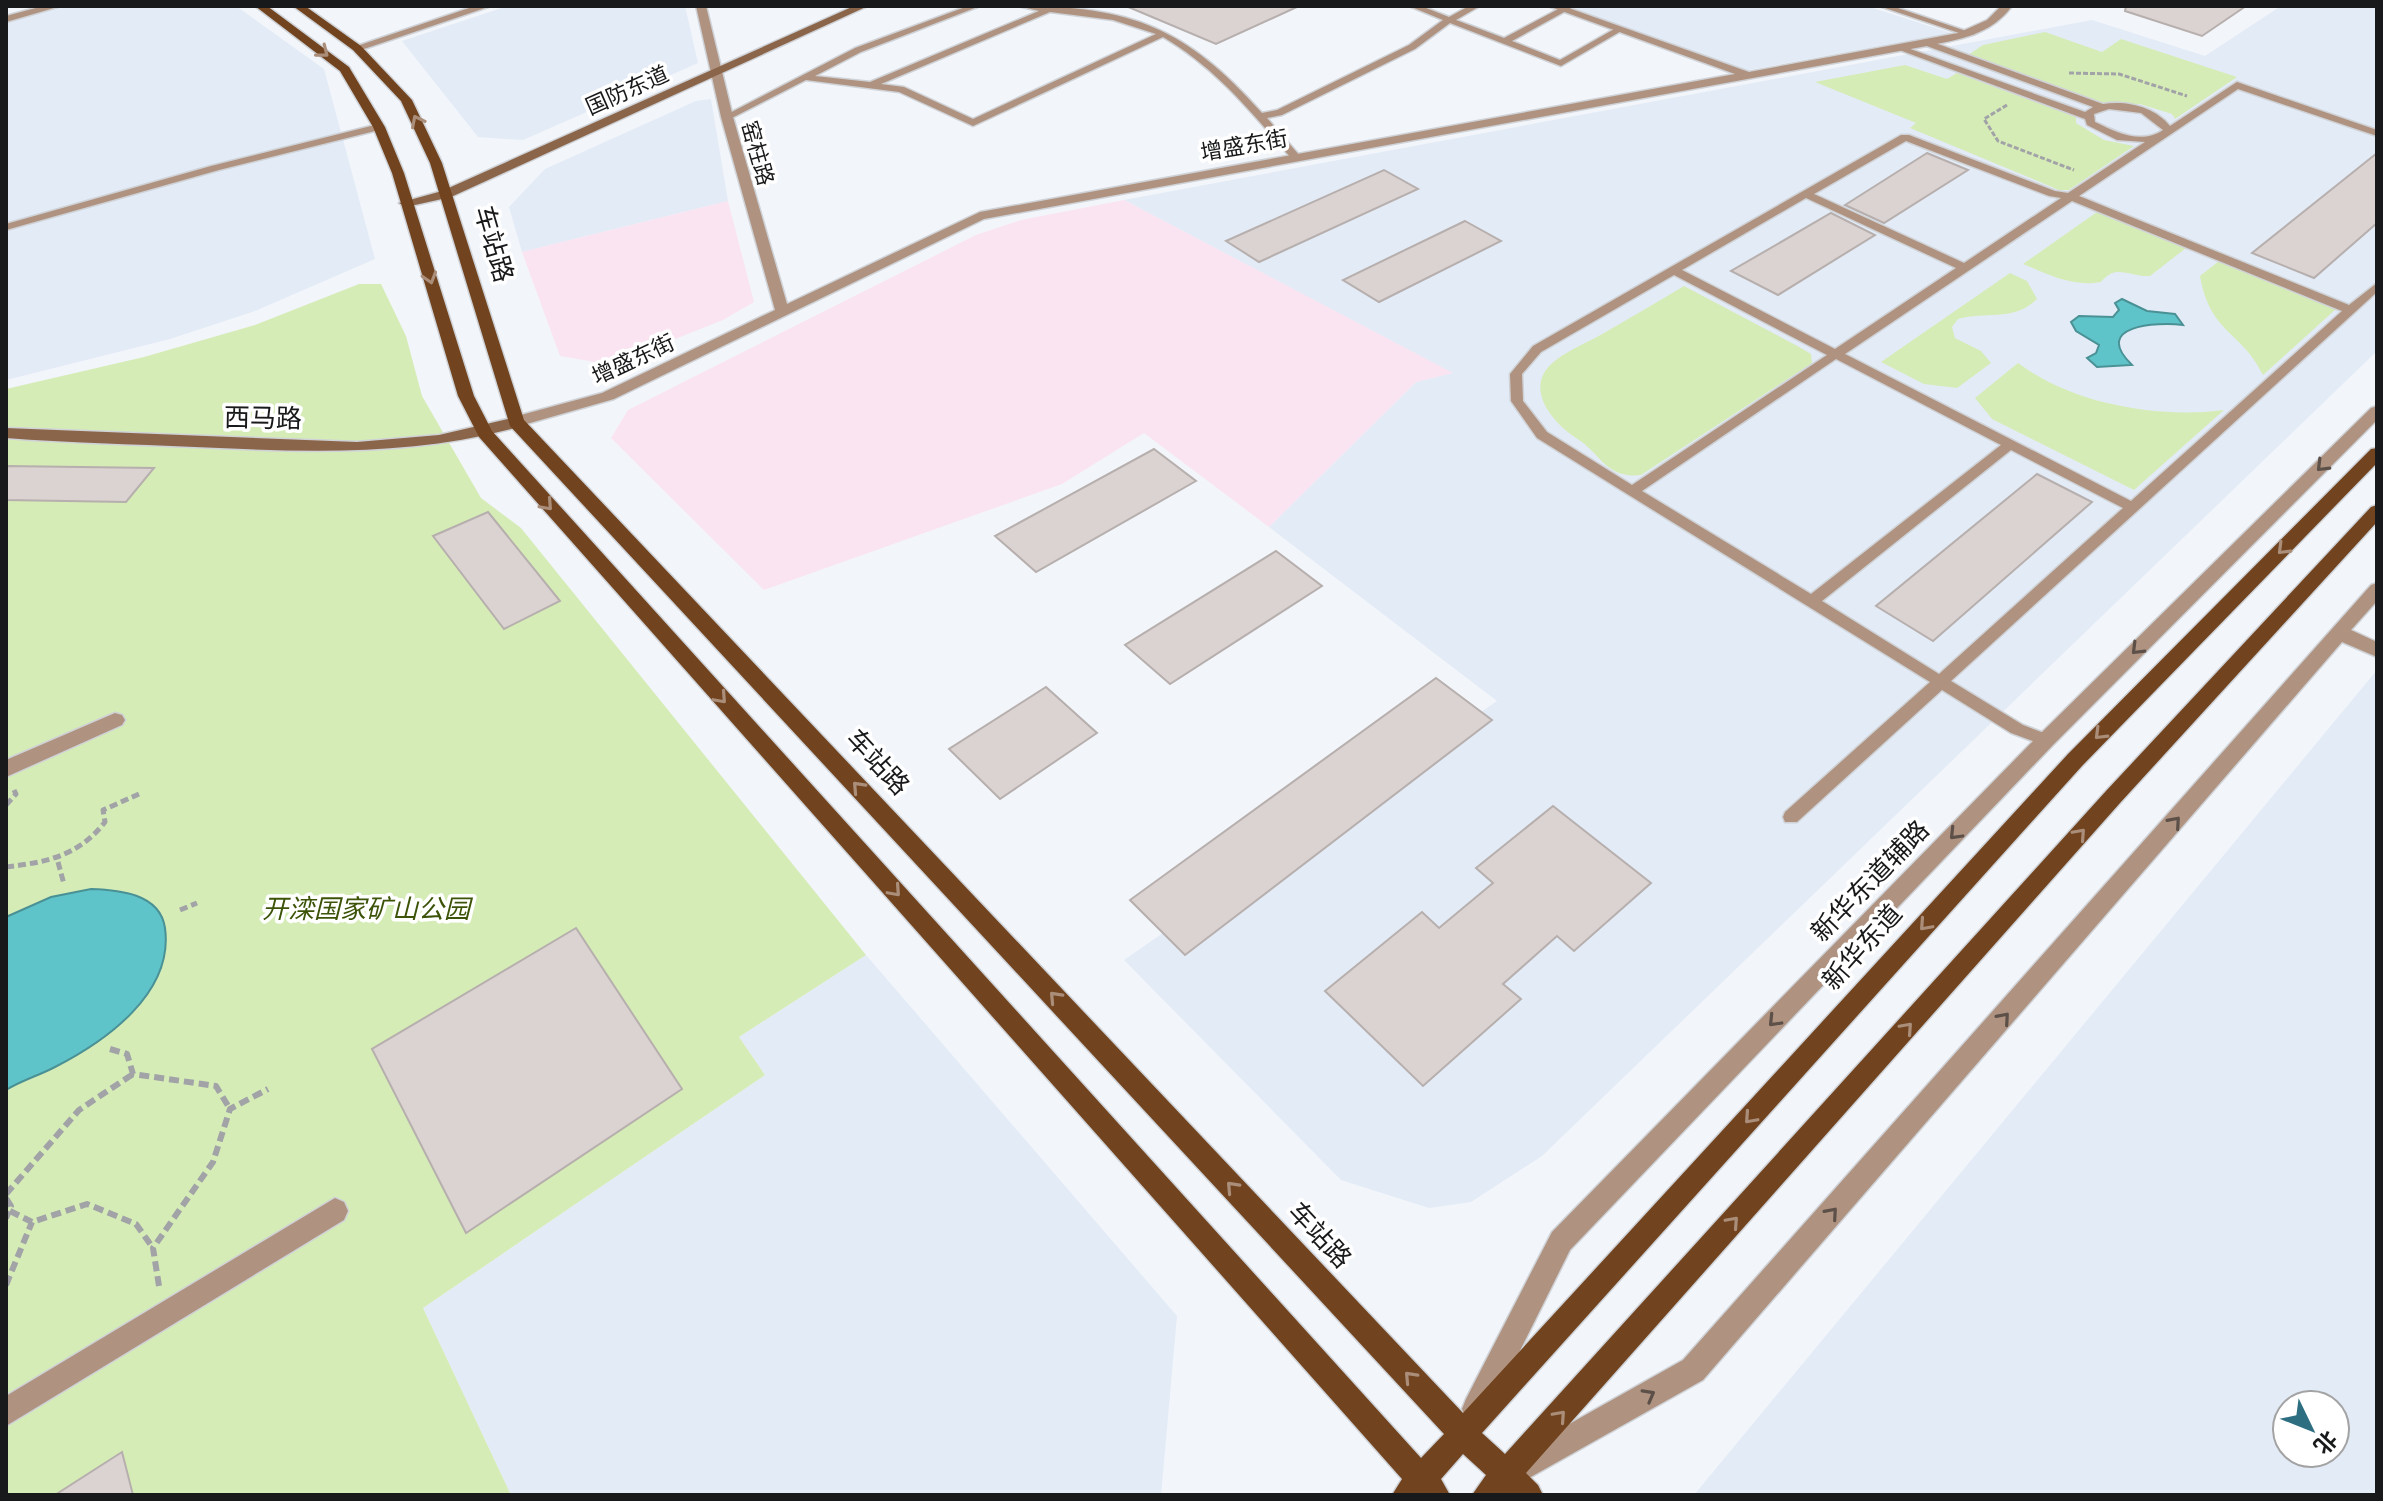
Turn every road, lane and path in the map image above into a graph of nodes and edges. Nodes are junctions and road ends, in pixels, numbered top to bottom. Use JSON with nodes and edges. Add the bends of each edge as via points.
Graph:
{"nodes":[{"id":1,"x":56,"y":6,"type":"edge"},
{"id":2,"x":260,"y":6,"type":"edge"},
{"id":3,"x":298,"y":6,"type":"edge"},
{"id":4,"x":486,"y":6,"type":"edge"},
{"id":5,"x":701,"y":6,"type":"edge"},
{"id":6,"x":863,"y":6,"type":"edge"},
{"id":7,"x":976,"y":6,"type":"edge"},
{"id":8,"x":1022,"y":6,"type":"edge"},
{"id":9,"x":1413,"y":6,"type":"edge"},
{"id":10,"x":1476,"y":6,"type":"edge"},
{"id":11,"x":1883,"y":6,"type":"edge"},
{"id":12,"x":2007,"y":6,"type":"edge"},
{"id":13,"x":1563,"y":7,"type":"edge"},
{"id":14,"x":1049,"y":10,"type":"junction"},
{"id":15,"x":6,"y":19,"type":"edge"},
{"id":16,"x":1449,"y":20,"type":"junction"},
{"id":17,"x":1619,"y":30,"type":"junction"},
{"id":18,"x":1162,"y":34,"type":"junction"},
{"id":19,"x":1971,"y":34,"type":"junction"},
{"id":20,"x":1505,"y":41,"type":"junction"},
{"id":21,"x":1927,"y":43,"type":"junction"},
{"id":22,"x":357,"y":48,"type":"junction"},
{"id":23,"x":1899,"y":48,"type":"junction"},
{"id":24,"x":717,"y":71,"type":"junction"},
{"id":25,"x":1747,"y":75,"type":"junction"},
{"id":26,"x":804,"y":77,"type":"junction"},
{"id":27,"x":873,"y":83,"type":"junction"},
{"id":28,"x":2043,"y":86,"type":"junction"},
{"id":29,"x":2024,"y":93,"type":"junction"},
{"id":30,"x":2189,"y":97,"type":"dead end"},
{"id":31,"x":2102,"y":107,"type":"junction"},
{"id":32,"x":1258,"y":116,"type":"junction"},
{"id":33,"x":727,"y":117,"type":"junction"},
{"id":34,"x":2088,"y":117,"type":"junction"},
{"id":35,"x":379,"y":127,"type":"junction"},
{"id":36,"x":2169,"y":131,"type":"junction"},
{"id":37,"x":2377,"y":133,"type":"edge"},
{"id":38,"x":2155,"y":140,"type":"junction"},
{"id":39,"x":1295,"y":156,"type":"junction"},
{"id":40,"x":2086,"y":174,"type":"dead end"},
{"id":41,"x":446,"y":194,"type":"junction"},
{"id":42,"x":1806,"y":194,"type":"junction"},
{"id":43,"x":2072,"y":197,"type":"junction"},
{"id":44,"x":406,"y":203,"type":"junction"},
{"id":45,"x":6,"y":227,"type":"edge"},
{"id":46,"x":1965,"y":268,"type":"junction"},
{"id":47,"x":1673,"y":270,"type":"junction"},
{"id":48,"x":2377,"y":286,"type":"edge"},
{"id":49,"x":782,"y":310,"type":"junction"},
{"id":50,"x":2350,"y":310,"type":"junction"},
{"id":51,"x":1836,"y":354,"type":"junction"},
{"id":52,"x":2377,"y":411,"type":"edge"},
{"id":53,"x":516,"y":422,"type":"junction"},
{"id":54,"x":6,"y":433,"type":"edge"},
{"id":55,"x":485,"y":433,"type":"junction"},
{"id":56,"x":2009,"y":445,"type":"junction"},
{"id":57,"x":2377,"y":453,"type":"edge"},
{"id":58,"x":1632,"y":491,"type":"junction"},
{"id":59,"x":2133,"y":508,"type":"junction"},
{"id":60,"x":2377,"y":511,"type":"edge"},
{"id":61,"x":2377,"y":589,"type":"edge"},
{"id":62,"x":1812,"y":601,"type":"junction"},
{"id":63,"x":2340,"y":633,"type":"junction"},
{"id":64,"x":2377,"y":650,"type":"edge"},
{"id":65,"x":1941,"y":681,"type":"junction"},
{"id":66,"x":115,"y":720,"type":"dead end"},
{"id":67,"x":2046,"y":740,"type":"junction"},
{"id":68,"x":6,"y":769,"type":"edge"},
{"id":69,"x":139,"y":794,"type":"dead end"},
{"id":70,"x":1791,"y":817,"type":"dead end"},
{"id":71,"x":58,"y":862,"type":"junction"},
{"id":72,"x":6,"y":867,"type":"edge"},
{"id":73,"x":64,"y":884,"type":"dead end"},
{"id":74,"x":197,"y":903,"type":"dead end"},
{"id":75,"x":180,"y":910,"type":"dead end"},
{"id":76,"x":110,"y":1049,"type":"dead end"},
{"id":77,"x":133,"y":1074,"type":"junction"},
{"id":78,"x":268,"y":1089,"type":"dead end"},
{"id":79,"x":230,"y":1109,"type":"junction"},
{"id":80,"x":6,"y":1196,"type":"edge"},
{"id":81,"x":335,"y":1211,"type":"dead end"},
{"id":82,"x":8,"y":1214,"type":"edge"},
{"id":83,"x":32,"y":1222,"type":"junction"},
{"id":84,"x":153,"y":1248,"type":"junction"},
{"id":85,"x":6,"y":1285,"type":"edge"},
{"id":86,"x":159,"y":1287,"type":"dead end"},
{"id":87,"x":6,"y":1412,"type":"edge"},
{"id":88,"x":1463,"y":1434,"type":"junction"},
{"id":89,"x":1518,"y":1484,"type":"edge"},
{"id":90,"x":1421,"y":1489,"type":"edge"},
{"id":91,"x":1398,"y":1495,"type":"edge"},
{"id":92,"x":1487,"y":1495,"type":"edge"}],
"edges":[{"from":1,"to":15,"type":"street"},
{"from":2,"to":35,"type":"main road","one_way":true,"via":[[345,69]]},
{"from":3,"to":22,"type":"main road","name":"车站路"},
{"from":4,"to":22,"type":"street"},
{"from":5,"to":24,"type":"street","name":"窑柱路"},
{"from":6,"to":24,"type":"street","name":"国防东道"},
{"from":7,"to":26,"type":"lane","via":[[858,50]]},
{"from":8,"to":14,"type":"lane"},
{"from":9,"to":16,"type":"lane"},
{"from":10,"to":16,"type":"lane"},
{"from":11,"to":19,"type":"lane"},
{"from":12,"to":19,"type":"street","name":"增盛东街","via":[[1998,19]]},
{"from":13,"to":17,"type":"street"},
{"from":13,"to":20,"type":"lane"},
{"from":14,"to":18,"type":"lane","via":[[1104,15]]},
{"from":14,"to":27,"type":"lane"},
{"from":16,"to":20,"type":"lane"},
{"from":16,"to":32,"type":"lane","via":[[1412,47],[1279,113]]},
{"from":17,"to":20,"type":"lane","via":[[1561,63]]},
{"from":17,"to":25,"type":"street"},
{"from":18,"to":27,"type":"lane","via":[[973,123],[921,97]]},
{"from":18,"to":32,"type":"lane","via":[[1222,76]]},
{"from":19,"to":21,"type":"street","name":"增盛东街"},
{"from":21,"to":23,"type":"street","name":"增盛东街"},
{"from":21,"to":28,"type":"lane"},
{"from":41,"to":22,"type":"main road","name":"车站路","one_way":true,"via":[[406,100]]},
{"from":23,"to":25,"type":"street","name":"增盛东街"},
{"from":23,"to":29,"type":"lane"},
{"from":24,"to":33,"type":"street","name":"窑柱路"},
{"from":24,"to":41,"type":"street","name":"国防东道"},
{"from":25,"to":39,"type":"street","name":"增盛东街"},
{"from":26,"to":27,"type":"lane"},
{"from":26,"to":33,"type":"lane"},
{"from":28,"to":30,"type":"path","via":[[2066,73],[2119,74]]},
{"from":28,"to":31,"type":"lane"},
{"from":29,"to":34,"type":"lane"},
{"from":29,"to":40,"type":"path","via":[[1984,119],[1998,141]]},
{"from":31,"to":34,"type":"lane"},
{"from":31,"to":36,"type":"lane","via":[[2139,110],[2163,121]]},
{"from":32,"to":39,"type":"lane"},
{"from":33,"to":49,"type":"street","name":"窑柱路"},
{"from":34,"to":38,"type":"lane","via":[[2108,134]]},
{"from":35,"to":44,"type":"main road"},
{"from":35,"to":45,"type":"lane"},
{"from":36,"to":37,"type":"lane","via":[[2237,85]]},
{"from":36,"to":38,"type":"lane"},
{"from":38,"to":43,"type":"lane"},
{"from":39,"to":49,"type":"street","name":"增盛东街","via":[[980,216]]},
{"from":41,"to":44,"type":"street","name":"国防东道"},
{"from":41,"to":53,"type":"main road","name":"车站路"},
{"from":42,"to":43,"type":"lane","via":[[1905,137]]},
{"from":42,"to":46,"type":"lane"},
{"from":42,"to":47,"type":"lane"},
{"from":43,"to":46,"type":"lane"},
{"from":43,"to":50,"type":"lane"},
{"from":44,"to":55,"type":"main road","one_way":true,"via":[[466,396]]},
{"from":46,"to":51,"type":"lane"},
{"from":47,"to":51,"type":"lane"},
{"from":47,"to":58,"type":"lane","via":[[1537,349],[1516,374],[1517,401],[1542,435]]},
{"from":48,"to":50,"type":"lane"},
{"from":49,"to":53,"type":"street","name":"增盛东街","via":[[608,396]]},
{"from":50,"to":59,"type":"lane"},
{"from":51,"to":56,"type":"lane"},
{"from":51,"to":58,"type":"lane"},
{"from":52,"to":67,"type":"street","name":"新华东道辅路","one_way":true},
{"from":53,"to":55,"type":"street","name":"西马路"},
{"from":88,"to":53,"type":"main road","name":"车站路","one_way":true},
{"from":54,"to":55,"type":"street","name":"西马路","via":[[326,445]]},
{"from":55,"to":90,"type":"main road","one_way":true},
{"from":56,"to":59,"type":"lane"},
{"from":56,"to":62,"type":"lane"},
{"from":57,"to":88,"type":"main road","name":"新华东道","one_way":true,"via":[[2075,760]]},
{"from":58,"to":62,"type":"lane"},
{"from":59,"to":65,"type":"lane"},
{"from":89,"to":60,"type":"main road","one_way":true,"via":[[2113,797]]},
{"from":61,"to":63,"type":"street"},
{"from":62,"to":65,"type":"lane"},
{"from":63,"to":64,"type":"street"},
{"from":89,"to":63,"type":"street","one_way":true,"via":[[1693,1370]]},
{"from":65,"to":67,"type":"lane","via":[[2017,729]]},
{"from":65,"to":70,"type":"lane"},
{"from":66,"to":68,"type":"street"},
{"from":67,"to":88,"type":"street","name":"新华东道辅路","one_way":true,"via":[[1561,1241]]},
{"from":69,"to":71,"type":"path","via":[[103,810],[105,822],[91,843]]},
{"from":71,"to":72,"type":"path"},
{"from":71,"to":73,"type":"path"},
{"from":74,"to":75,"type":"path"},
{"from":76,"to":77,"type":"path","via":[[127,1054]]},
{"from":77,"to":79,"type":"path","via":[[216,1086]]},
{"from":77,"to":80,"type":"path","via":[[79,1110]]},
{"from":78,"to":79,"type":"path"},
{"from":79,"to":84,"type":"path","via":[[213,1162]]},
{"from":80,"to":82,"type":"path","via":[[11,1202]]},
{"from":81,"to":87,"type":"street"},
{"from":82,"to":83,"type":"path"},
{"from":83,"to":84,"type":"path","via":[[87,1204],[136,1224]]},
{"from":83,"to":85,"type":"path"},
{"from":84,"to":86,"type":"path"},
{"from":88,"to":89,"type":"main road","name":"车站路"},
{"from":88,"to":90,"type":"main road","name":"新华东道"},
{"from":89,"to":92,"type":"main road"},
{"from":90,"to":91,"type":"street"}]}
